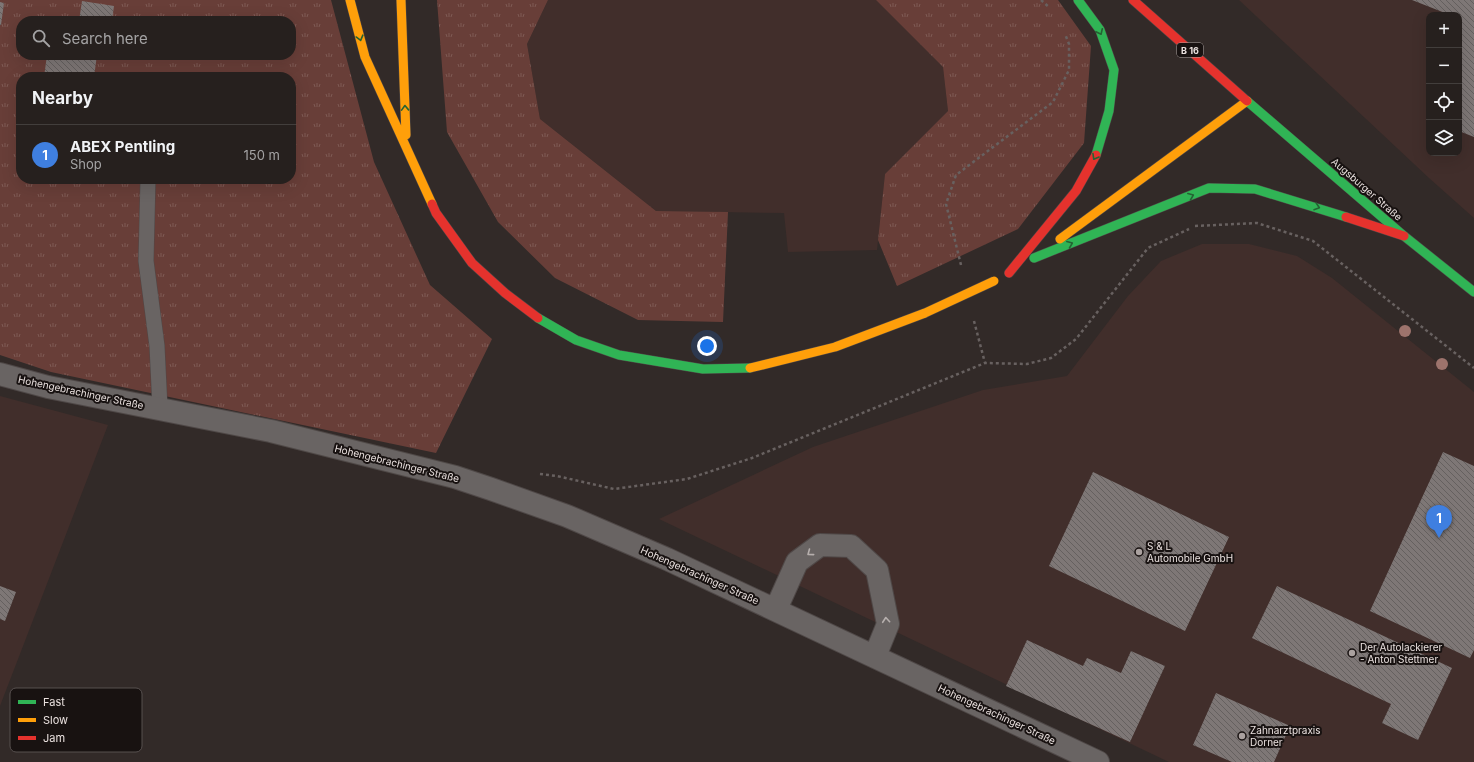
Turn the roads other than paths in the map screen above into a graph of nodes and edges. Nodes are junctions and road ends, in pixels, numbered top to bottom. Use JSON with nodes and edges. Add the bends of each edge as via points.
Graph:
{"nodes":[{"id":1,"x":350,"y":0,"type":"edge"},
{"id":2,"x":401,"y":0,"type":"edge"},
{"id":3,"x":1078,"y":0,"type":"edge"},
{"id":4,"x":1133,"y":0,"type":"edge"},
{"id":5,"x":1247,"y":101,"type":"junction"},
{"id":6,"x":406,"y":147,"type":"junction"},
{"id":7,"x":148,"y":184,"type":"edge"},
{"id":8,"x":1404,"y":236,"type":"junction"},
{"id":9,"x":1034,"y":258,"type":"junction"},
{"id":10,"x":1009,"y":273,"type":"junction"},
{"id":11,"x":1474,"y":292,"type":"edge"},
{"id":12,"x":0,"y":374,"type":"edge"},
{"id":13,"x":160,"y":408,"type":"junction"},
{"id":14,"x":776,"y":609,"type":"junction"},
{"id":15,"x":875,"y":656,"type":"junction"},
{"id":16,"x":1098,"y":762,"type":"edge"}],
"edges":[{"from":1,"to":6,"type":"main road","one_way":true,"via":[[365,57]]},
{"from":6,"to":2,"type":"main road","one_way":true},
{"from":3,"to":10,"type":"main road","one_way":true,"via":[[1100,30],[1114,70],[1109,111],[1098,151],[1076,191]]},
{"from":4,"to":5,"type":"main road","number":"B 16"},
{"from":5,"to":8,"type":"main road","name":"Augsburger Straße"},
{"from":5,"to":9,"type":"main road"},
{"from":6,"to":10,"type":"main road","bridge":true,"via":[[436,213],[472,263],[536,317],[576,340],[619,355],[703,369],[753,368],[835,346],[925,313]]},
{"from":7,"to":13,"type":"lane","via":[[146,261]]},
{"from":9,"to":8,"type":"main road","one_way":true,"via":[[1209,188],[1255,189]]},
{"from":8,"to":11,"type":"main road","name":"Augsburger Straße"},
{"from":9,"to":10,"type":"main road"},
{"from":12,"to":13,"type":"street","name":"Hohengebrachinger Straße","via":[[48,387]]},
{"from":13,"to":14,"type":"street","name":"Hohengebrachinger Straße","via":[[271,431],[455,477],[567,516]]},
{"from":14,"to":15,"type":"street","name":"Hohengebrachinger Straße"},
{"from":15,"to":14,"type":"street","one_way":true,"via":[[888,624],[877,570],[851,546],[820,545],[797,562]]},
{"from":15,"to":16,"type":"street","name":"Hohengebrachinger Straße"}]}
